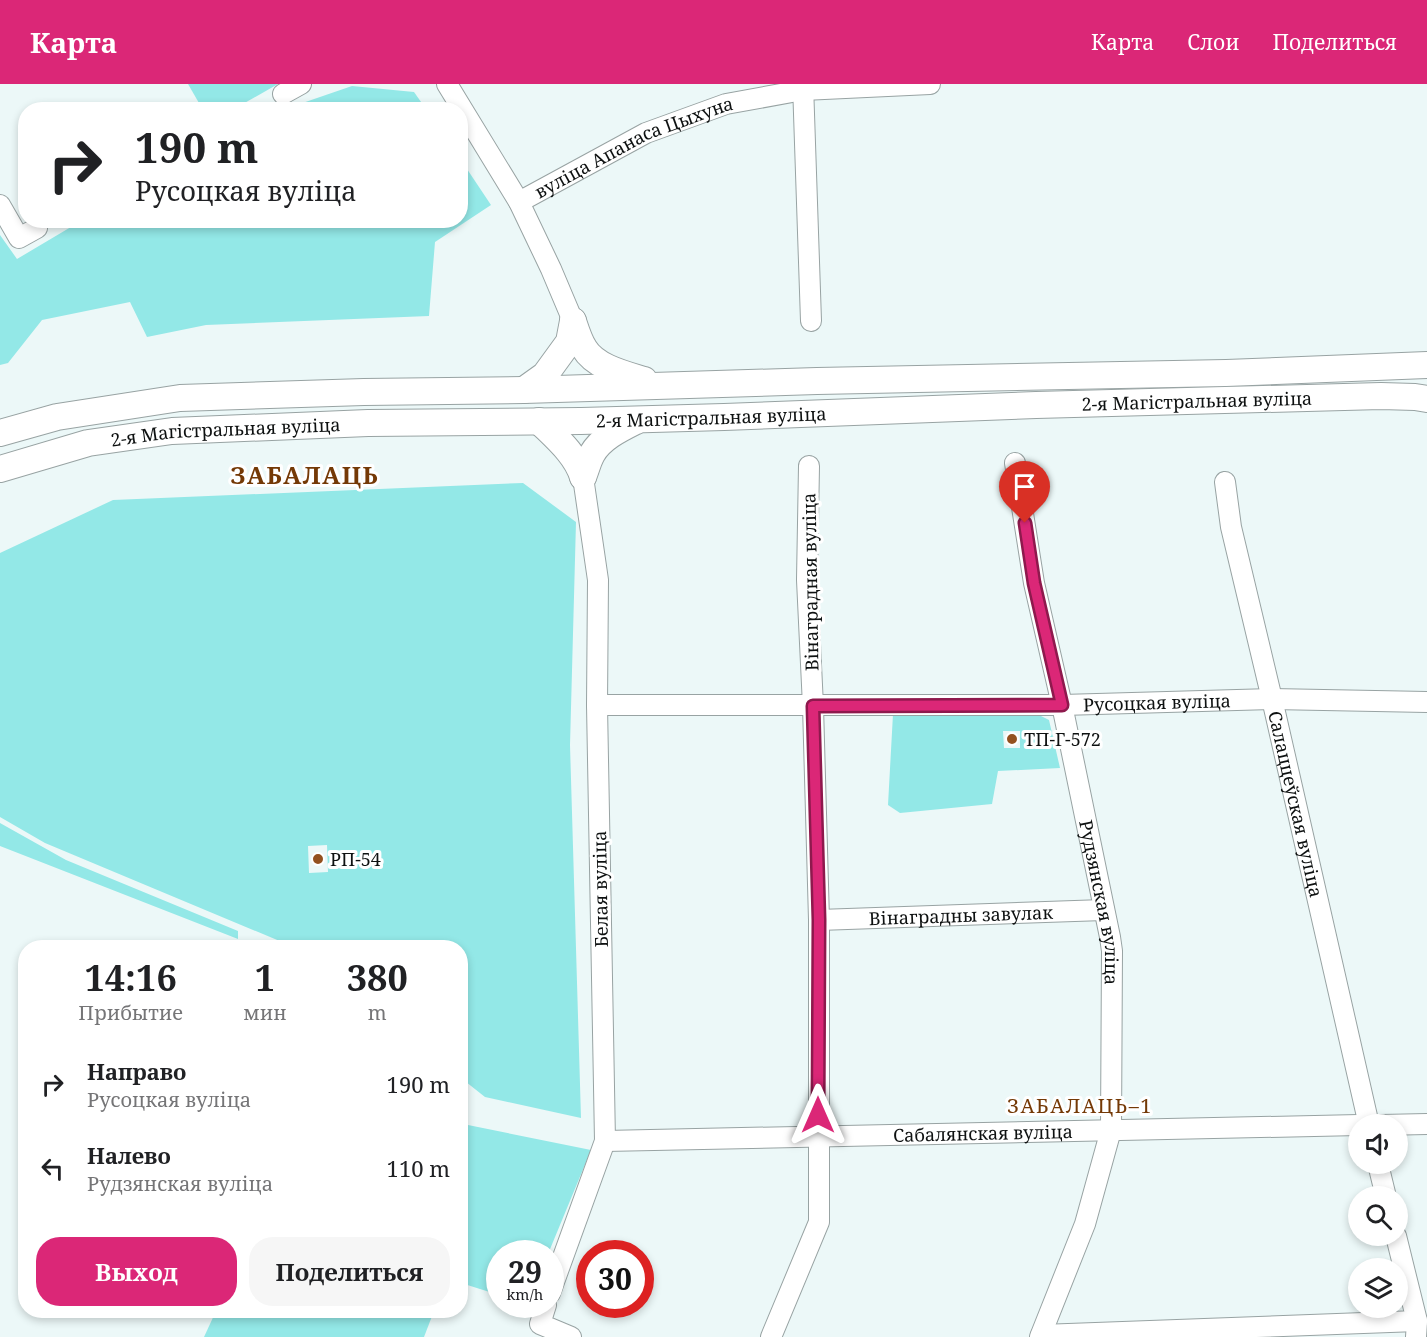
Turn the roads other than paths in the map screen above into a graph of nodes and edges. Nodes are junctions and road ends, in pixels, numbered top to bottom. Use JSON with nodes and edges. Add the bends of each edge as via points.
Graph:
{"nodes":[{"id":1,"x":301,"y":84,"type":"edge"},
{"id":2,"x":447,"y":84,"type":"edge"},
{"id":3,"x":930,"y":84,"type":"edge"},
{"id":4,"x":803,"y":87,"type":"edge"},
{"id":5,"x":283,"y":94,"type":"dead end"},
{"id":6,"x":458,"y":102,"type":"edge"},
{"id":7,"x":468,"y":118,"type":"edge"},
{"id":8,"x":519,"y":202,"type":"junction"},
{"id":9,"x":0,"y":205,"type":"edge"},
{"id":10,"x":37,"y":228,"type":"dead end"},
{"id":11,"x":573,"y":321,"type":"junction"},
{"id":12,"x":811,"y":321,"type":"dead end"},
{"id":13,"x":1427,"y":365,"type":"edge"},
{"id":14,"x":660,"y":385,"type":"junction"},
{"id":15,"x":524,"y":390,"type":"junction"},
{"id":16,"x":1427,"y":399,"type":"edge"},
{"id":17,"x":640,"y":419,"type":"junction"},
{"id":18,"x":539,"y":421,"type":"junction"},
{"id":19,"x":0,"y":433,"type":"edge"},
{"id":20,"x":1015,"y":463,"type":"dead end"},
{"id":21,"x":809,"y":466,"type":"dead end"},
{"id":22,"x":0,"y":469,"type":"edge"},
{"id":23,"x":583,"y":477,"type":"junction"},
{"id":24,"x":1225,"y":482,"type":"dead end"},
{"id":25,"x":1272,"y":699,"type":"junction"},
{"id":26,"x":1427,"y":702,"type":"edge"},
{"id":27,"x":597,"y":705,"type":"junction"},
{"id":28,"x":1062,"y":705,"type":"junction"},
{"id":29,"x":813,"y":706,"type":"junction"},
{"id":30,"x":1104,"y":910,"type":"junction"},
{"id":31,"x":819,"y":920,"type":"junction"},
{"id":32,"x":1366,"y":1114,"type":"edge"},
{"id":33,"x":1408,"y":1124,"type":"edge"},
{"id":34,"x":1427,"y":1124,"type":"edge"},
{"id":35,"x":1348,"y":1125,"type":"edge"},
{"id":36,"x":1111,"y":1130,"type":"junction"},
{"id":37,"x":818,"y":1136,"type":"junction"},
{"id":38,"x":605,"y":1141,"type":"junction"},
{"id":39,"x":1398,"y":1246,"type":"edge"},
{"id":40,"x":564,"y":1254,"type":"edge"},
{"id":41,"x":542,"y":1318,"type":"edge"},
{"id":42,"x":1416,"y":1329,"type":"edge"},
{"id":43,"x":1040,"y":1336,"type":"edge"},
{"id":44,"x":571,"y":1337,"type":"edge"},
{"id":45,"x":771,"y":1337,"type":"edge"}],
"edges":[{"from":1,"to":5,"type":"street"},
{"from":2,"to":6,"type":"street"},
{"from":3,"to":4,"type":"street","name":"вуліца Апанаса Цыхуна"},
{"from":4,"to":8,"type":"street","name":"вуліца Апанаса Цыхуна","via":[[726,104],[646,133]]},
{"from":4,"to":12,"type":"street"},
{"from":7,"to":8,"type":"street"},
{"from":8,"to":11,"type":"street"},
{"from":9,"to":10,"type":"street","via":[[20,238]]},
{"from":11,"to":14,"type":"main road","via":[[585,350],[596,361]]},
{"from":11,"to":15,"type":"main road","via":[[569,342],[558,358],[545,375]]},
{"from":13,"to":14,"type":"main road","name":"2-я Магістральная вуліца"},
{"from":14,"to":15,"type":"main road","name":"2-я Магістральная вуліца"},
{"from":15,"to":19,"type":"main road","name":"2-я Магістральная вуліца","via":[[180,398],[57,417]]},
{"from":16,"to":17,"type":"main road","name":"2-я Магістральная вуліца","via":[[1381,396]]},
{"from":17,"to":18,"type":"main road","name":"2-я Магістральная вуліца"},
{"from":17,"to":23,"type":"main road","via":[[602,442],[592,453]]},
{"from":18,"to":22,"type":"main road","name":"2-я Магістральная вуліца","via":[[171,431],[88,443]]},
{"from":18,"to":23,"type":"main road","via":[[561,442]]},
{"from":20,"to":28,"type":"street","name":"Рудзянская вуліца","via":[[1034,583]]},
{"from":21,"to":29,"type":"street","name":"Вінаградная вуліца","via":[[807,580]]},
{"from":23,"to":27,"type":"street","name":"Белая вуліца","via":[[598,580]]},
{"from":24,"to":25,"type":"street","name":"Салаццеўская вуліца","via":[[1231,527]]},
{"from":25,"to":26,"type":"street","name":"Русоцкая вуліца"},
{"from":25,"to":28,"type":"street","name":"Русоцкая вуліца"},
{"from":25,"to":32,"type":"street","name":"Салаццеўская вуліца"},
{"from":27,"to":29,"type":"street","name":"Русоцкая вуліца"},
{"from":27,"to":38,"type":"street","name":"Белая вуліца"},
{"from":28,"to":29,"type":"street","name":"Русоцкая вуліца"},
{"from":28,"to":30,"type":"street","name":"Рудзянская вуліца"},
{"from":29,"to":31,"type":"street","name":"Вінаградная вуліца"},
{"from":30,"to":31,"type":"street","name":"Вінаградны завулак"},
{"from":30,"to":36,"type":"street","name":"Рудзянская вуліца","via":[[1112,951]]},
{"from":31,"to":37,"type":"street","name":"Вінаградная вуліца"},
{"from":33,"to":34,"type":"street"},
{"from":35,"to":36,"type":"street","name":"Сабалянская вуліца"},
{"from":36,"to":37,"type":"street","name":"Сабалянская вуліца"},
{"from":36,"to":43,"type":"street","name":"Рудзянская вуліца","via":[[1085,1224]]},
{"from":37,"to":38,"type":"street","name":"Сабалянская вуліца"},
{"from":37,"to":45,"type":"street","name":"Вінаградная вуліца","via":[[819,1222]]},
{"from":38,"to":40,"type":"street","name":"Белая вуліца"},
{"from":39,"to":42,"type":"street"},
{"from":41,"to":44,"type":"street","via":[[540,1324]]},
{"from":42,"to":43,"type":"street"}]}
